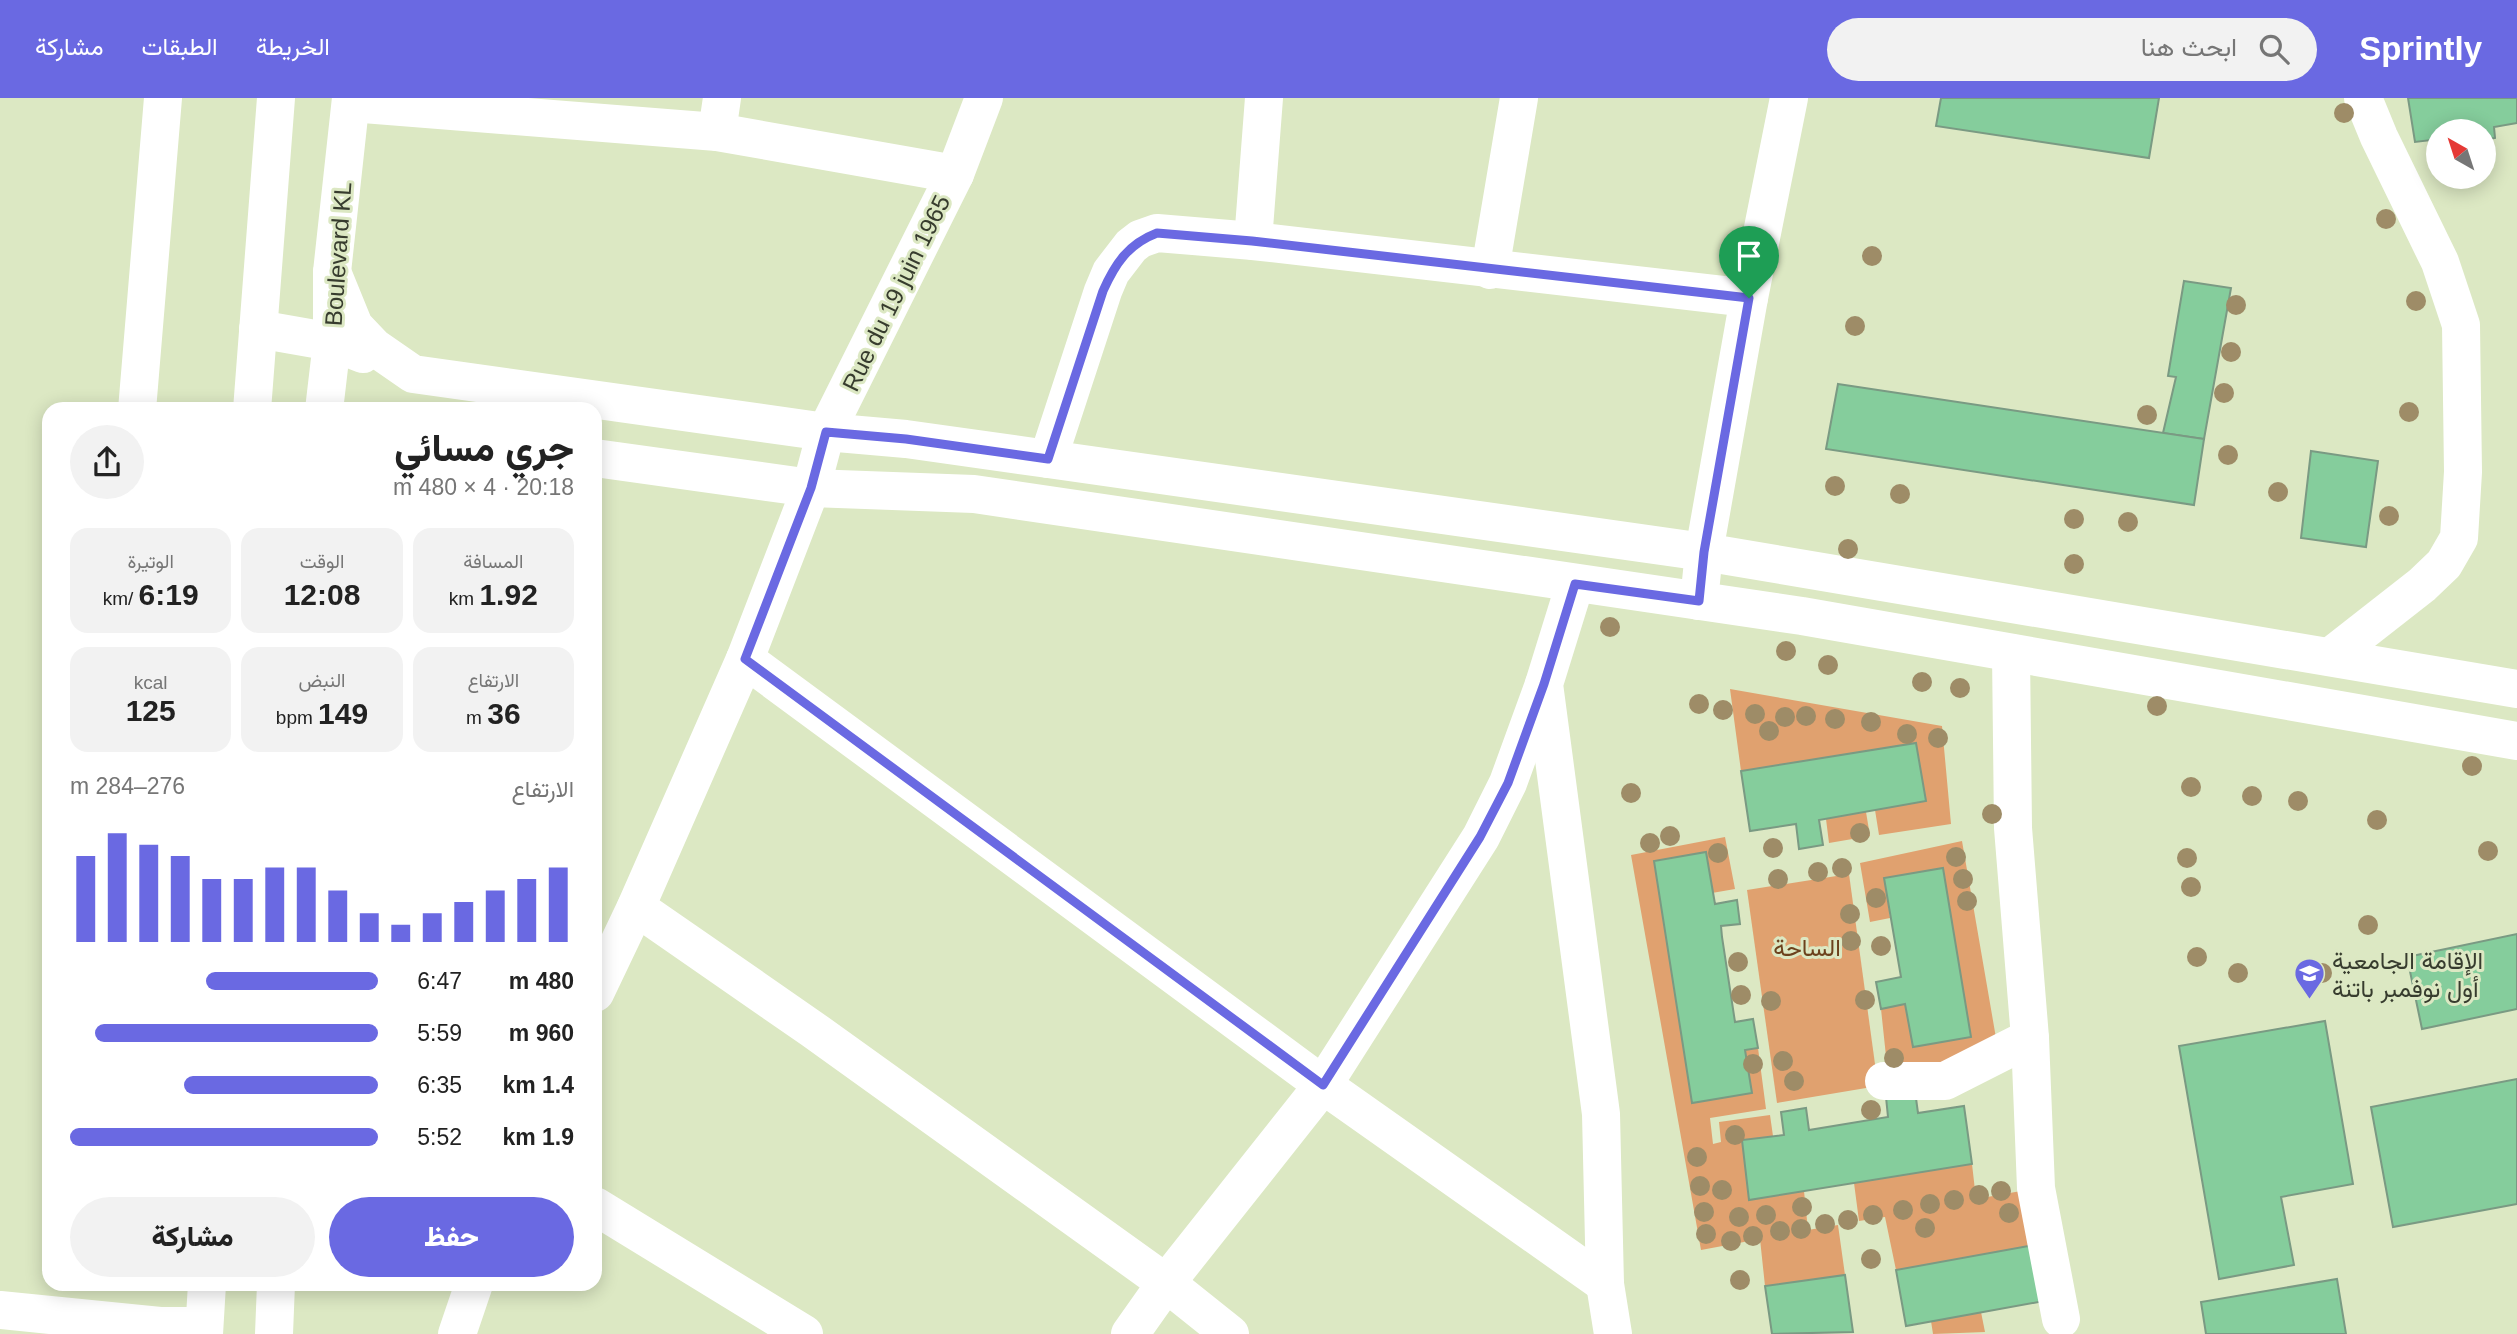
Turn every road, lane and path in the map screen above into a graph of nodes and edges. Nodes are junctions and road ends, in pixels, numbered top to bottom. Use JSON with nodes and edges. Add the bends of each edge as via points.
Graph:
{"nodes":[{"id":1,"x":163,"y":98,"type":"edge"},
{"id":2,"x":276,"y":98,"type":"edge"},
{"id":3,"x":984,"y":98,"type":"edge"},
{"id":4,"x":1264,"y":98,"type":"edge"},
{"id":5,"x":1520,"y":98,"type":"edge"},
{"id":6,"x":1789,"y":98,"type":"edge"},
{"id":7,"x":2363,"y":98,"type":"edge"},
{"id":8,"x":351,"y":101,"type":"edge"},
{"id":9,"x":719,"y":115,"type":"edge"},
{"id":10,"x":955,"y":174,"type":"junction"},
{"id":11,"x":1252,"y":241,"type":"junction"},
{"id":12,"x":1490,"y":270,"type":"junction"},
{"id":13,"x":332,"y":272,"type":"junction"},
{"id":14,"x":1749,"y":298,"type":"junction"},
{"id":15,"x":258,"y":329,"type":"junction"},
{"id":16,"x":332,"y":342,"type":"junction"},
{"id":17,"x":414,"y":374,"type":"junction"},
{"id":18,"x":138,"y":402,"type":"edge"},
{"id":19,"x":253,"y":402,"type":"edge"},
{"id":20,"x":325,"y":402,"type":"edge"},
{"id":21,"x":826,"y":432,"type":"junction"},
{"id":22,"x":602,"y":459,"type":"edge"},
{"id":23,"x":1048,"y":459,"type":"junction"},
{"id":24,"x":811,"y":488,"type":"junction"},
{"id":25,"x":1704,"y":552,"type":"junction"},
{"id":26,"x":1575,"y":584,"type":"junction"},
{"id":27,"x":1699,"y":601,"type":"junction"},
{"id":28,"x":2011,"y":653,"type":"junction"},
{"id":29,"x":2330,"y":657,"type":"junction"},
{"id":30,"x":745,"y":659,"type":"junction"},
{"id":31,"x":1544,"y":684,"type":"junction"},
{"id":32,"x":2517,"y":689,"type":"edge"},
{"id":33,"x":2517,"y":741,"type":"edge"},
{"id":34,"x":636,"y":907,"type":"junction"},
{"id":35,"x":602,"y":978,"type":"edge"},
{"id":36,"x":2030,"y":1038,"type":"junction"},
{"id":37,"x":1884,"y":1081,"type":"dead end"},
{"id":38,"x":1323,"y":1085,"type":"junction"},
{"id":39,"x":602,"y":1210,"type":"edge"},
{"id":40,"x":1166,"y":1283,"type":"junction"},
{"id":41,"x":1605,"y":1284,"type":"junction"},
{"id":42,"x":207,"y":1291,"type":"edge"},
{"id":43,"x":276,"y":1291,"type":"edge"},
{"id":44,"x":472,"y":1291,"type":"edge"},
{"id":45,"x":0,"y":1310,"type":"edge"},
{"id":46,"x":2061,"y":1319,"type":"dead end"},
{"id":47,"x":204,"y":1330,"type":"edge"},
{"id":48,"x":274,"y":1334,"type":"edge"},
{"id":49,"x":457,"y":1334,"type":"edge"},
{"id":50,"x":804,"y":1334,"type":"edge"},
{"id":51,"x":1130,"y":1334,"type":"edge"},
{"id":52,"x":1230,"y":1334,"type":"edge"},
{"id":53,"x":1614,"y":1334,"type":"edge"}],
"edges":[{"from":1,"to":18,"type":"street"},
{"from":2,"to":15,"type":"street"},
{"from":3,"to":10,"type":"street","name":"Rue du 19 juin 1965"},
{"from":4,"to":11,"type":"street"},
{"from":5,"to":12,"type":"street"},
{"from":6,"to":14,"type":"street"},
{"from":7,"to":29,"type":"street","via":[[2440,262],[2461,325],[2463,472],[2459,538],[2444,564]]},
{"from":8,"to":9,"type":"street"},
{"from":8,"to":13,"type":"street","name":"Boulevard KL"},
{"from":9,"to":10,"type":"street"},
{"from":10,"to":21,"type":"street","name":"Rue du 19 juin 1965"},
{"from":11,"to":12,"type":"street"},
{"from":11,"to":23,"type":"street","via":[[1157,233],[1131,246],[1103,291]]},
{"from":12,"to":14,"type":"street"},
{"from":13,"to":16,"type":"street","name":"Boulevard KL"},
{"from":13,"to":17,"type":"street","via":[[354,326],[374,347]]},
{"from":14,"to":25,"type":"street"},
{"from":15,"to":16,"type":"street"},
{"from":15,"to":19,"type":"street"},
{"from":16,"to":17,"type":"street"},
{"from":16,"to":20,"type":"street","name":"Boulevard KL"},
{"from":17,"to":21,"type":"street"},
{"from":21,"to":23,"type":"street"},
{"from":21,"to":24,"type":"street","name":"Rue du 19 juin 1965"},
{"from":22,"to":24,"type":"street"},
{"from":23,"to":25,"type":"street"},
{"from":24,"to":26,"type":"street","via":[[974,494]]},
{"from":24,"to":30,"type":"street","name":"Rue du 19 juin 1965"},
{"from":25,"to":27,"type":"street"},
{"from":25,"to":29,"type":"street"},
{"from":26,"to":27,"type":"street"},
{"from":26,"to":31,"type":"street"},
{"from":27,"to":28,"type":"street"},
{"from":28,"to":33,"type":"street"},
{"from":28,"to":36,"type":"street","via":[[2013,836]]},
{"from":29,"to":32,"type":"street"},
{"from":30,"to":34,"type":"street","name":"Rue du 19 juin 1965"},
{"from":30,"to":38,"type":"street"},
{"from":31,"to":38,"type":"street","via":[[1508,783],[1480,837]]},
{"from":31,"to":41,"type":"street","via":[[1601,1114]]},
{"from":34,"to":35,"type":"street","name":"Rue du 19 juin 1965"},
{"from":34,"to":40,"type":"street"},
{"from":36,"to":37,"type":"street","via":[[1945,1082]]},
{"from":36,"to":46,"type":"street","via":[[2036,1188]]},
{"from":38,"to":40,"type":"street"},
{"from":38,"to":41,"type":"street"},
{"from":39,"to":50,"type":"street"},
{"from":40,"to":51,"type":"street"},
{"from":40,"to":52,"type":"street"},
{"from":41,"to":53,"type":"street"},
{"from":42,"to":47,"type":"street"},
{"from":43,"to":48,"type":"street"},
{"from":44,"to":49,"type":"street"},
{"from":45,"to":47,"type":"street"}]}
